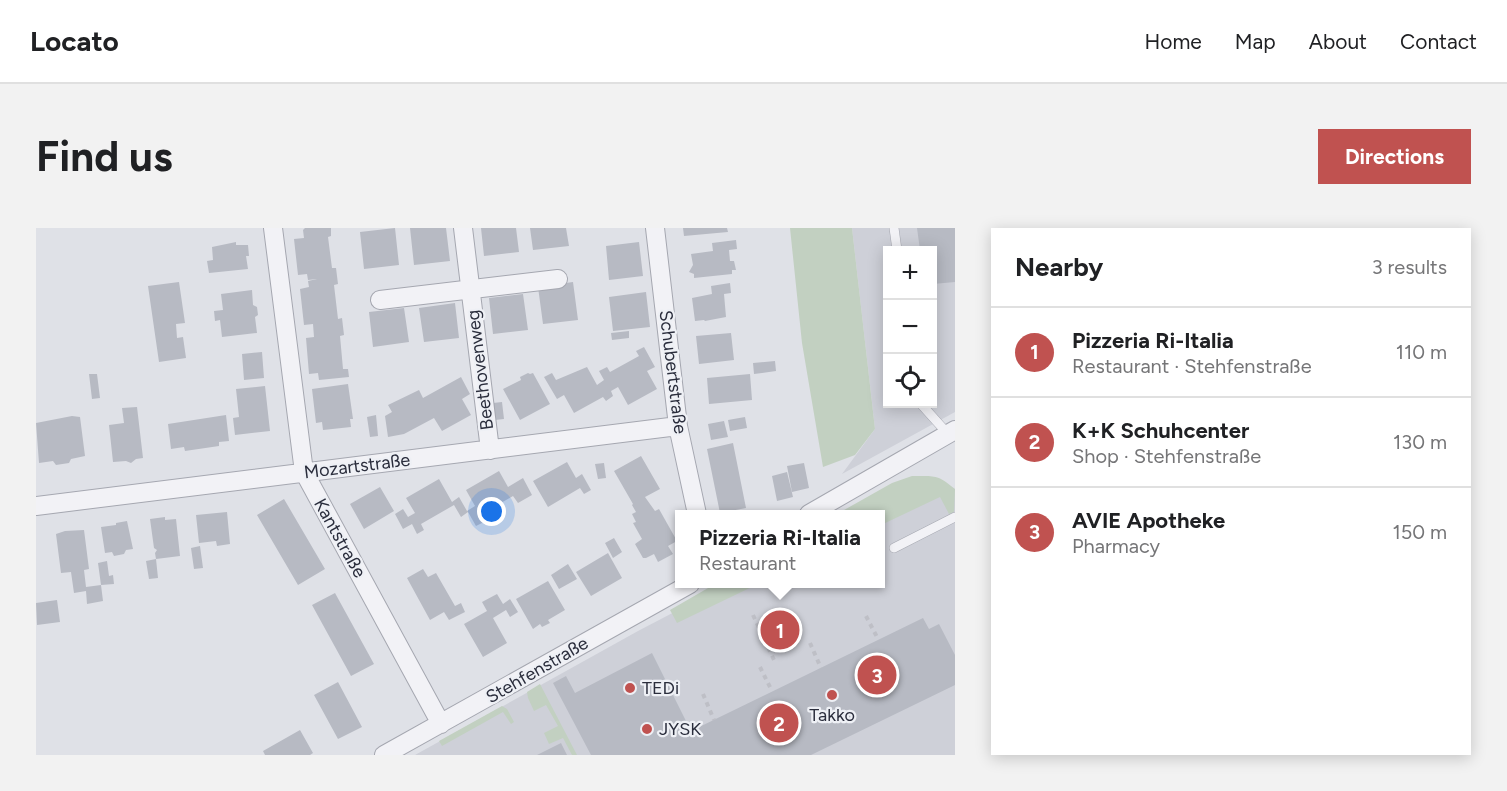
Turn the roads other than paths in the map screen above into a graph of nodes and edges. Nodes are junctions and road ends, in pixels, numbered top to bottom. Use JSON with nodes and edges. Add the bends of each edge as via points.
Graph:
{"nodes":[{"id":1,"x":273,"y":228,"type":"edge"},
{"id":2,"x":463,"y":228,"type":"edge"},
{"id":3,"x":655,"y":228,"type":"edge"},
{"id":4,"x":894,"y":228,"type":"edge"},
{"id":5,"x":896,"y":246,"type":"edge"},
{"id":6,"x":558,"y":279,"type":"dead end"},
{"id":7,"x":470,"y":290,"type":"junction"},
{"id":8,"x":380,"y":300,"type":"dead end"},
{"id":9,"x":925,"y":408,"type":"edge"},
{"id":10,"x":678,"y":426,"type":"junction"},
{"id":11,"x":953,"y":437,"type":"edge"},
{"id":12,"x":490,"y":450,"type":"junction"},
{"id":13,"x":304,"y":472,"type":"junction"},
{"id":14,"x":36,"y":506,"type":"edge"},
{"id":15,"x":696,"y":510,"type":"edge"},
{"id":16,"x":816,"y":510,"type":"edge"},
{"id":17,"x":955,"y":517,"type":"edge"},
{"id":18,"x":894,"y":548,"type":"dead end"},
{"id":19,"x":683,"y":588,"type":"edge"},
{"id":20,"x":441,"y":724,"type":"junction"},
{"id":21,"x":384,"y":755,"type":"edge"}],
"edges":[{"from":1,"to":13,"type":"street","name":"Kantstraße"},
{"from":2,"to":7,"type":"street","name":"Beethovenweg"},
{"from":3,"to":10,"type":"street","name":"Schubertstraße"},
{"from":4,"to":5,"type":"lane"},
{"from":6,"to":7,"type":"street","name":"Beethovenweg"},
{"from":7,"to":8,"type":"street","name":"Beethovenweg"},
{"from":7,"to":12,"type":"street","name":"Beethovenweg"},
{"from":9,"to":11,"type":"lane"},
{"from":10,"to":12,"type":"street","name":"Mozartstraße"},
{"from":10,"to":15,"type":"street","name":"Schubertstraße"},
{"from":11,"to":16,"type":"street"},
{"from":12,"to":13,"type":"street","name":"Mozartstraße"},
{"from":13,"to":14,"type":"street","name":"Mozartstraße"},
{"from":13,"to":20,"type":"street","name":"Kantstraße"},
{"from":17,"to":18,"type":"lane"},
{"from":19,"to":20,"type":"street","name":"Stehfenstraße"},
{"from":20,"to":21,"type":"street","name":"Stehfenstraße"}]}
